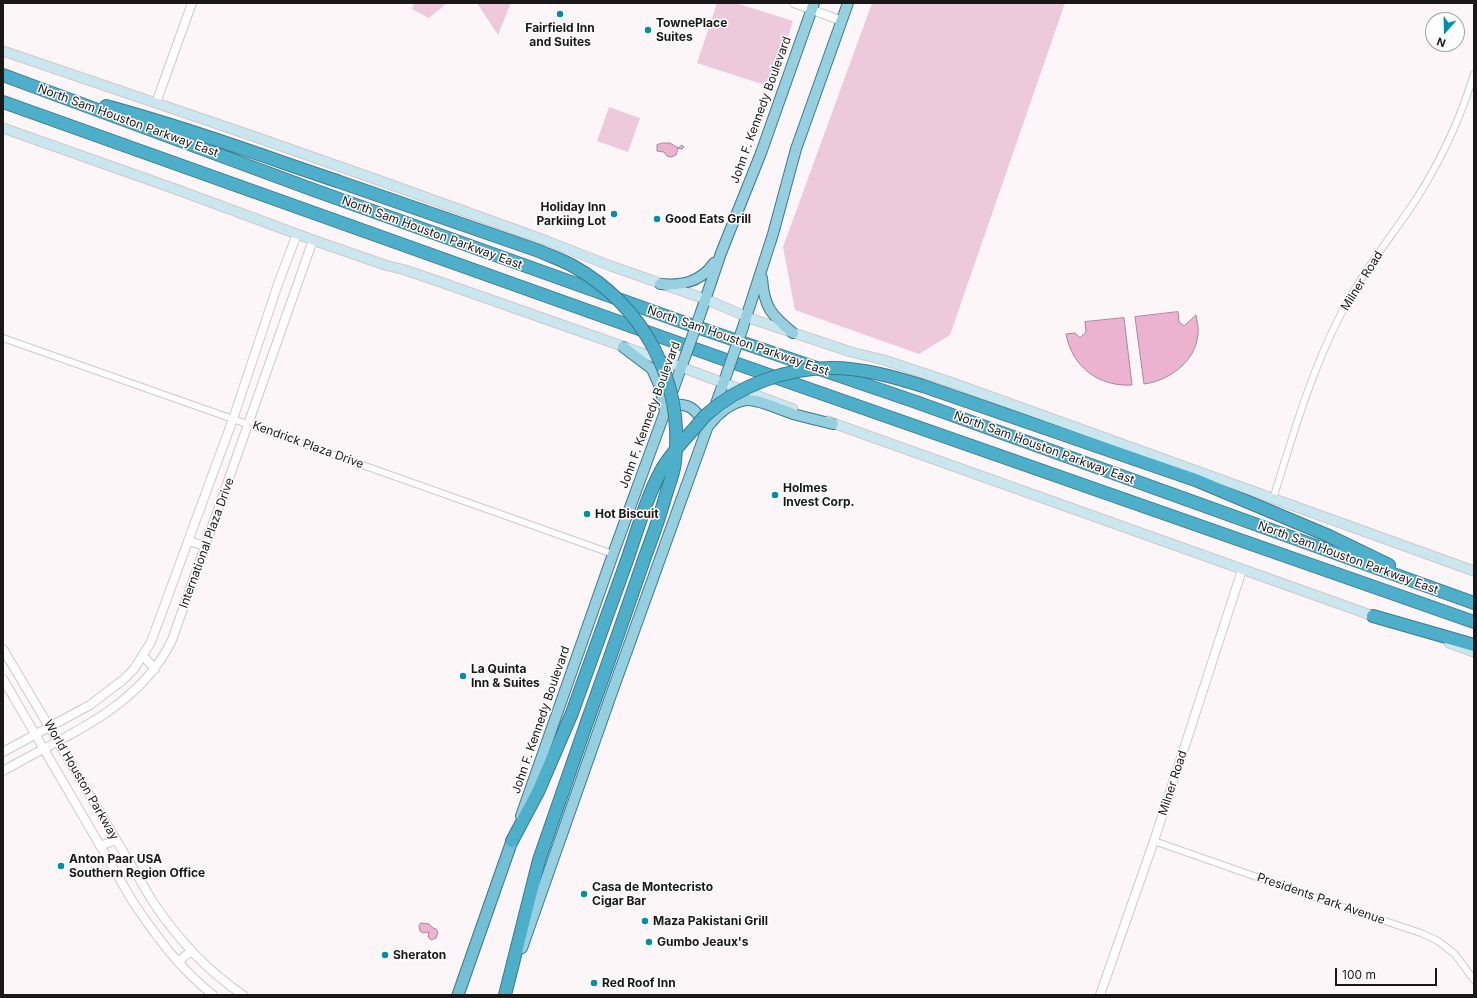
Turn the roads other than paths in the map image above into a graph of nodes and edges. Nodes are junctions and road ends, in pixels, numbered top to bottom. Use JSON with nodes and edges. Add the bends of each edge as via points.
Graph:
{"nodes":[{"id":1,"x":192,"y":3,"type":"edge"},
{"id":2,"x":794,"y":3,"type":"edge"},
{"id":3,"x":848,"y":3,"type":"edge"},
{"id":4,"x":813,"y":6,"type":"edge"},
{"id":5,"x":842,"y":21,"type":"junction"},
{"id":6,"x":3,"y":51,"type":"edge"},
{"id":7,"x":1474,"y":74,"type":"edge"},
{"id":8,"x":3,"y":75,"type":"edge"},
{"id":9,"x":36,"y":87,"type":"junction"},
{"id":10,"x":3,"y":102,"type":"edge"},
{"id":11,"x":156,"y":103,"type":"junction"},
{"id":12,"x":3,"y":128,"type":"edge"},
{"id":13,"x":297,"y":234,"type":"junction"},
{"id":14,"x":313,"y":240,"type":"junction"},
{"id":15,"x":721,"y":253,"type":"junction"},
{"id":16,"x":761,"y":274,"type":"junction"},
{"id":17,"x":660,"y":284,"type":"junction"},
{"id":18,"x":705,"y":300,"type":"junction"},
{"id":19,"x":747,"y":317,"type":"junction"},
{"id":20,"x":793,"y":333,"type":"junction"},
{"id":21,"x":3,"y":338,"type":"edge"},
{"id":22,"x":623,"y":347,"type":"junction"},
{"id":23,"x":681,"y":367,"type":"junction"},
{"id":24,"x":725,"y":377,"type":"junction"},
{"id":25,"x":665,"y":413,"type":"junction"},
{"id":26,"x":233,"y":419,"type":"junction"},
{"id":27,"x":249,"y":424,"type":"junction"},
{"id":28,"x":833,"y":424,"type":"junction"},
{"id":29,"x":706,"y":428,"type":"junction"},
{"id":30,"x":683,"y":494,"type":"junction"},
{"id":31,"x":1273,"y":499,"type":"junction"},
{"id":32,"x":189,"y":541,"type":"junction"},
{"id":33,"x":206,"y":546,"type":"junction"},
{"id":34,"x":613,"y":554,"type":"junction"},
{"id":35,"x":1242,"y":570,"type":"junction"},
{"id":36,"x":1474,"y":570,"type":"edge"},
{"id":37,"x":1449,"y":594,"type":"junction"},
{"id":38,"x":1474,"y":602,"type":"edge"},
{"id":39,"x":1374,"y":616,"type":"junction"},
{"id":40,"x":1474,"y":622,"type":"edge"},
{"id":41,"x":1474,"y":645,"type":"edge"},
{"id":42,"x":3,"y":649,"type":"edge"},
{"id":43,"x":1474,"y":652,"type":"edge"},
{"id":44,"x":143,"y":656,"type":"junction"},
{"id":45,"x":155,"y":669,"type":"junction"},
{"id":46,"x":3,"y":679,"type":"edge"},
{"id":47,"x":50,"y":727,"type":"junction"},
{"id":48,"x":35,"y":734,"type":"junction"},
{"id":49,"x":59,"y":741,"type":"junction"},
{"id":50,"x":44,"y":750,"type":"junction"},
{"id":51,"x":3,"y":752,"type":"edge"},
{"id":52,"x":3,"y":771,"type":"edge"},
{"id":53,"x":116,"y":840,"type":"junction"},
{"id":54,"x":512,"y":841,"type":"junction"},
{"id":55,"x":1154,"y":841,"type":"junction"},
{"id":56,"x":100,"y":846,"type":"junction"},
{"id":57,"x":191,"y":951,"type":"junction"},
{"id":58,"x":178,"y":962,"type":"junction"},
{"id":59,"x":1474,"y":980,"type":"edge"},
{"id":60,"x":213,"y":995,"type":"edge"},
{"id":61,"x":243,"y":995,"type":"edge"},
{"id":62,"x":458,"y":995,"type":"edge"},
{"id":63,"x":505,"y":995,"type":"edge"},
{"id":64,"x":1100,"y":995,"type":"edge"}],
"edges":[{"from":1,"to":11,"type":"street"},
{"from":2,"to":4,"type":"street"},
{"from":3,"to":5,"type":"main road"},
{"from":4,"to":5,"type":"street"},
{"from":4,"to":15,"type":"main road","name":"John F. Kennedy Boulevard","via":[[761,152]]},
{"from":5,"to":16,"type":"main road","via":[[796,149]]},
{"from":6,"to":11,"type":"main road","name":"North Sam Houston Parkway East"},
{"from":7,"to":31,"type":"street","name":"Milner Road","via":[[1440,158],[1342,311],[1299,415]]},
{"from":8,"to":9,"type":"highway","name":"North Sam Houston Parkway East"},
{"from":9,"to":37,"type":"highway","name":"North Sam Houston Parkway East","via":[[326,195],[916,402]]},
{"from":9,"to":63,"type":"highway","bridge":true,"via":[[139,114],[572,265],[607,289],[632,313],[658,357],[665,371],[676,425],[675,464],[662,510],[539,860]]},
{"from":10,"to":40,"type":"highway","name":"North Sam Houston Parkway East","via":[[709,354]]},
{"from":11,"to":17,"type":"main road","name":"North Sam Houston Parkway East","via":[[452,207]]},
{"from":12,"to":13,"type":"main road"},
{"from":13,"to":14,"type":"main road"},
{"from":13,"to":26,"type":"street","name":"International Plaza Drive"},
{"from":14,"to":22,"type":"main road"},
{"from":14,"to":27,"type":"street","name":"International Plaza Drive"},
{"from":15,"to":17,"type":"main road","via":[[708,272],[691,282]]},
{"from":15,"to":18,"type":"main road","name":"John F. Kennedy Boulevard"},
{"from":16,"to":19,"type":"main road"},
{"from":16,"to":20,"type":"main road","via":[[766,304],[776,319]]},
{"from":17,"to":18,"type":"main road","name":"North Sam Houston Parkway East"},
{"from":18,"to":19,"type":"main road","name":"North Sam Houston Parkway East"},
{"from":18,"to":23,"type":"main road","name":"John F. Kennedy Boulevard","bridge":true},
{"from":19,"to":20,"type":"main road","name":"North Sam Houston Parkway East"},
{"from":19,"to":24,"type":"main road","bridge":true},
{"from":20,"to":31,"type":"main road","name":"North Sam Houston Parkway East","via":[[953,383]]},
{"from":21,"to":26,"type":"street","name":"Kendrick Plaza Drive"},
{"from":22,"to":23,"type":"main road"},
{"from":22,"to":25,"type":"main road","via":[[652,369],[660,387]]},
{"from":23,"to":24,"type":"main road"},
{"from":23,"to":25,"type":"main road","name":"John F. Kennedy Boulevard"},
{"from":24,"to":28,"type":"main road"},
{"from":24,"to":29,"type":"main road"},
{"from":25,"to":30,"type":"main road","via":[[674,404],[680,404],[697,412],[702,420],[686,471]]},
{"from":25,"to":34,"type":"main road","name":"John F. Kennedy Boulevard"},
{"from":26,"to":27,"type":"street","name":"Kendrick Plaza Drive"},
{"from":26,"to":32,"type":"street","name":"International Plaza Drive"},
{"from":27,"to":33,"type":"street","name":"International Plaza Drive"},
{"from":27,"to":34,"type":"street","name":"Kendrick Plaza Drive"},
{"from":28,"to":29,"type":"main road","via":[[746,400],[724,410]]},
{"from":28,"to":35,"type":"main road"},
{"from":29,"to":30,"type":"main road"},
{"from":30,"to":63,"type":"main road"},
{"from":31,"to":36,"type":"main road","name":"North Sam Houston Parkway East"},
{"from":32,"to":33,"type":"street"},
{"from":32,"to":44,"type":"street","name":"International Plaza Drive","via":[[156,631]]},
{"from":33,"to":45,"type":"street","name":"International Plaza Drive","via":[[172,640],[165,656]]},
{"from":34,"to":54,"type":"main road","name":"John F. Kennedy Boulevard"},
{"from":35,"to":39,"type":"main road"},
{"from":35,"to":55,"type":"street","name":"Milner Road"},
{"from":37,"to":38,"type":"highway","name":"North Sam Houston Parkway East"},
{"from":37,"to":54,"type":"highway","bridge":true,"via":[[1329,536],[1198,481],[923,386],[869,372],[831,368],[788,374],[754,384],[738,392],[706,416],[669,458],[655,485],[572,713],[538,792]]},
{"from":39,"to":41,"type":"highway"},
{"from":39,"to":43,"type":"main road"},
{"from":42,"to":47,"type":"street","name":"World Houston Parkway"},
{"from":44,"to":45,"type":"street"},
{"from":44,"to":47,"type":"street","name":"International Plaza Drive","via":[[129,674],[90,705]]},
{"from":45,"to":49,"type":"street","name":"International Plaza Drive","via":[[137,689],[113,708]]},
{"from":46,"to":48,"type":"street","name":"World Houston Parkway"},
{"from":47,"to":48,"type":"street","name":"International Plaza Drive"},
{"from":47,"to":49,"type":"street","name":"World Houston Parkway"},
{"from":48,"to":50,"type":"street","name":"World Houston Parkway"},
{"from":48,"to":51,"type":"street","name":"International Plaza Drive"},
{"from":49,"to":50,"type":"street","name":"International Plaza Drive"},
{"from":49,"to":53,"type":"street","name":"World Houston Parkway"},
{"from":50,"to":52,"type":"street","name":"International Plaza Drive"},
{"from":50,"to":56,"type":"street","name":"World Houston Parkway"},
{"from":53,"to":56,"type":"street"},
{"from":53,"to":57,"type":"street","name":"World Houston Parkway","via":[[167,923]]},
{"from":54,"to":62,"type":"highway","name":"John F. Kennedy Boulevard"},
{"from":55,"to":59,"type":"street","name":"Presidents Park Avenue","via":[[1421,933],[1438,941],[1454,954]]},
{"from":55,"to":64,"type":"street","name":"Milner Road"},
{"from":56,"to":58,"type":"street","name":"World Houston Parkway","via":[[146,921]]},
{"from":57,"to":58,"type":"street"},
{"from":57,"to":61,"type":"street","name":"World Houston Parkway","via":[[218,977]]},
{"from":58,"to":60,"type":"street","name":"World Houston Parkway"}]}
